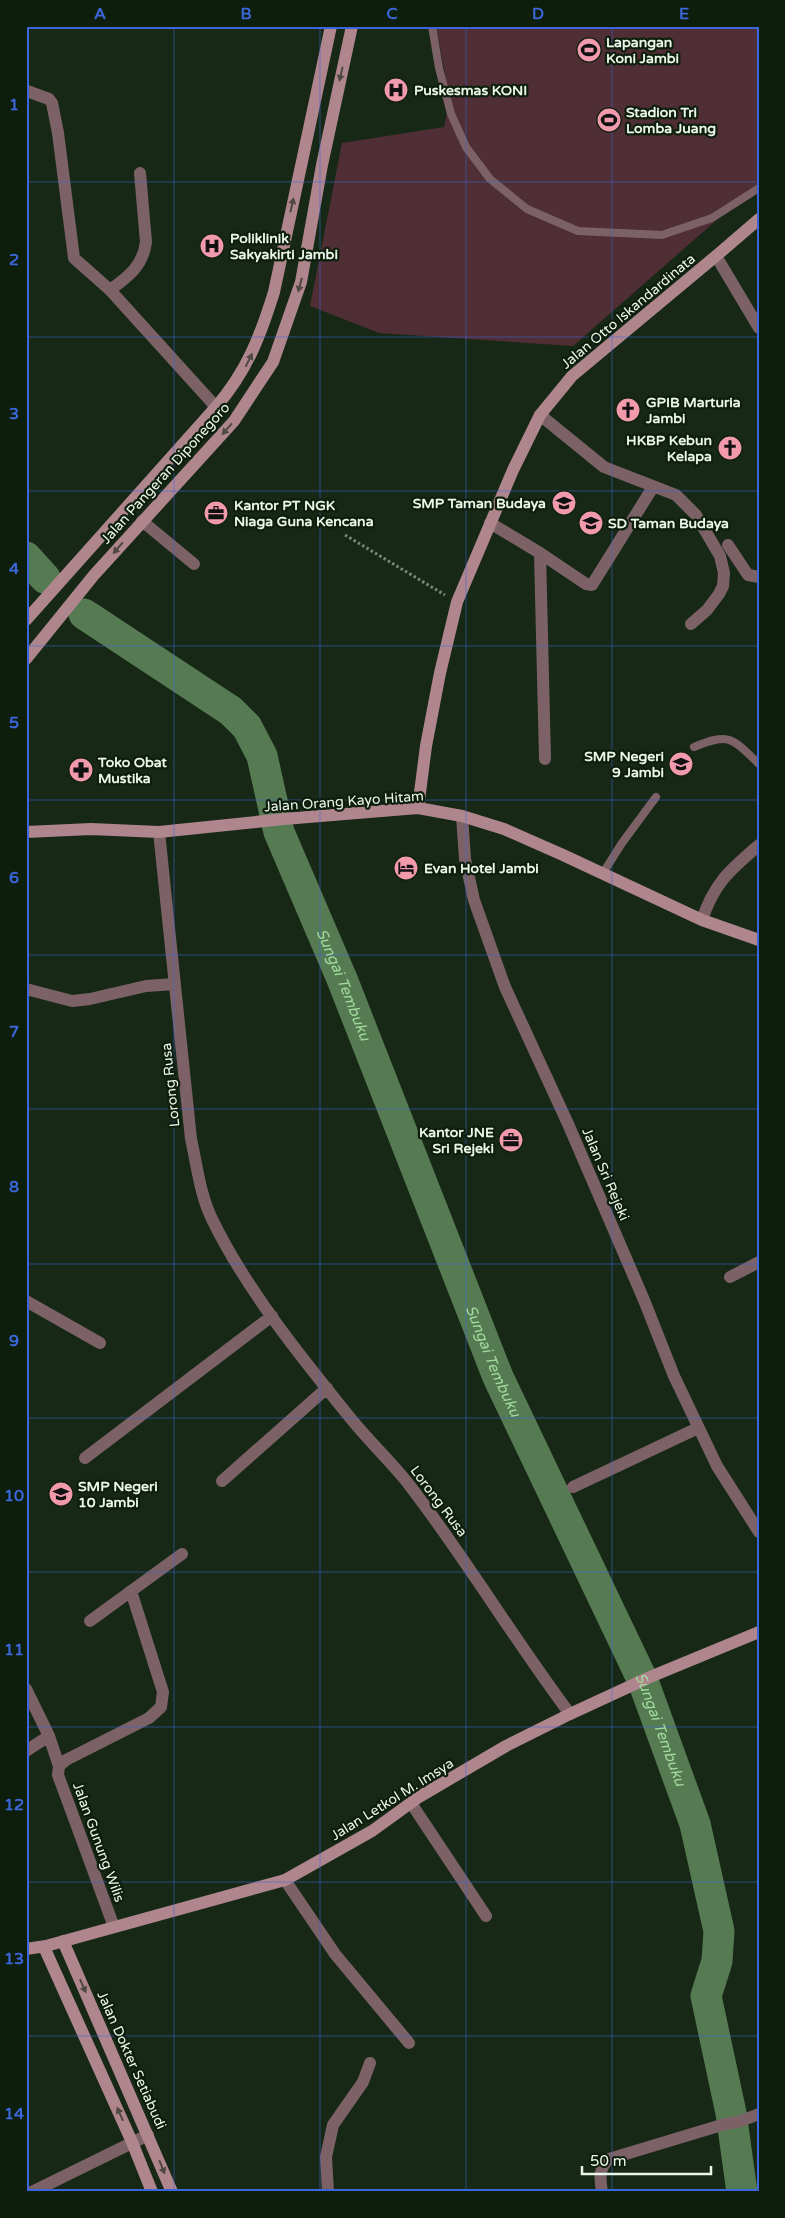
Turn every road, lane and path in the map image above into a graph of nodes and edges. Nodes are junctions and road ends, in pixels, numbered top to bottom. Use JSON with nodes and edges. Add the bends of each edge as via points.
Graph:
{"nodes":[{"id":1,"x":331,"y":26,"type":"edge"},
{"id":2,"x":352,"y":26,"type":"edge"},
{"id":3,"x":432,"y":26,"type":"edge"},
{"id":4,"x":27,"y":91,"type":"edge"},
{"id":5,"x":316,"y":96,"type":"junction"},
{"id":6,"x":335,"y":101,"type":"junction"},
{"id":7,"x":140,"y":173,"type":"dead end"},
{"id":8,"x":759,"y":188,"type":"edge"},
{"id":9,"x":759,"y":219,"type":"edge"},
{"id":10,"x":716,"y":256,"type":"junction"},
{"id":11,"x":110,"y":290,"type":"junction"},
{"id":12,"x":759,"y":328,"type":"edge"},
{"id":13,"x":216,"y":407,"type":"junction"},
{"id":14,"x":540,"y":415,"type":"junction"},
{"id":15,"x":653,"y":487,"type":"junction"},
{"id":16,"x":142,"y":521,"type":"junction"},
{"id":17,"x":490,"y":523,"type":"junction"},
{"id":18,"x":345,"y":535,"type":"dead end"},
{"id":19,"x":728,"y":544,"type":"dead end"},
{"id":20,"x":540,"y":553,"type":"junction"},
{"id":21,"x":194,"y":564,"type":"dead end"},
{"id":22,"x":759,"y":577,"type":"edge"},
{"id":23,"x":457,"y":602,"type":"junction"},
{"id":24,"x":26,"y":620,"type":"edge"},
{"id":25,"x":691,"y":624,"type":"dead end"},
{"id":26,"x":26,"y":659,"type":"edge"},
{"id":27,"x":694,"y":747,"type":"dead end"},
{"id":28,"x":545,"y":759,"type":"dead end"},
{"id":29,"x":759,"y":764,"type":"edge"},
{"id":30,"x":656,"y":797,"type":"dead end"},
{"id":31,"x":418,"y":808,"type":"junction"},
{"id":32,"x":462,"y":816,"type":"junction"},
{"id":33,"x":26,"y":832,"type":"edge"},
{"id":34,"x":159,"y":832,"type":"junction"},
{"id":35,"x":759,"y":845,"type":"edge"},
{"id":36,"x":603,"y":873,"type":"junction"},
{"id":37,"x":702,"y":920,"type":"junction"},
{"id":38,"x":759,"y":940,"type":"edge"},
{"id":39,"x":175,"y":984,"type":"junction"},
{"id":40,"x":26,"y":989,"type":"edge"},
{"id":41,"x":759,"y":1262,"type":"edge"},
{"id":42,"x":730,"y":1277,"type":"dead end"},
{"id":43,"x":26,"y":1301,"type":"edge"},
{"id":44,"x":272,"y":1316,"type":"junction"},
{"id":45,"x":100,"y":1343,"type":"dead end"},
{"id":46,"x":327,"y":1388,"type":"junction"},
{"id":47,"x":698,"y":1428,"type":"junction"},
{"id":48,"x":85,"y":1458,"type":"dead end"},
{"id":49,"x":222,"y":1481,"type":"dead end"},
{"id":50,"x":573,"y":1487,"type":"dead end"},
{"id":51,"x":759,"y":1532,"type":"edge"},
{"id":52,"x":182,"y":1554,"type":"dead end"},
{"id":53,"x":131,"y":1591,"type":"junction"},
{"id":54,"x":90,"y":1621,"type":"dead end"},
{"id":55,"x":759,"y":1632,"type":"edge"},
{"id":56,"x":26,"y":1689,"type":"edge"},
{"id":57,"x":570,"y":1714,"type":"junction"},
{"id":58,"x":50,"y":1736,"type":"junction"},
{"id":59,"x":26,"y":1751,"type":"edge"},
{"id":60,"x":59,"y":1766,"type":"junction"},
{"id":61,"x":411,"y":1803,"type":"junction"},
{"id":62,"x":284,"y":1880,"type":"junction"},
{"id":63,"x":486,"y":1916,"type":"dead end"},
{"id":64,"x":114,"y":1927,"type":"junction"},
{"id":65,"x":63,"y":1941,"type":"junction"},
{"id":66,"x":44,"y":1946,"type":"junction"},
{"id":67,"x":26,"y":1949,"type":"edge"},
{"id":68,"x":408,"y":2043,"type":"dead end"},
{"id":69,"x":370,"y":2062,"type":"dead end"},
{"id":70,"x":759,"y":2114,"type":"edge"},
{"id":71,"x":148,"y":2135,"type":"junction"},
{"id":72,"x":132,"y":2142,"type":"junction"},
{"id":73,"x":32,"y":2192,"type":"edge"},
{"id":74,"x":152,"y":2192,"type":"edge"},
{"id":75,"x":172,"y":2192,"type":"edge"},
{"id":76,"x":328,"y":2192,"type":"edge"},
{"id":77,"x":602,"y":2192,"type":"edge"}],
"edges":[{"from":1,"to":5,"type":"main road","name":"Jalan Pangeran Diponegoro"},
{"from":2,"to":6,"type":"main road","name":"Jalan Pangeran Diponegoro","one_way":true},
{"from":3,"to":8,"type":"lane","via":[[451,114],[466,147],[490,179],[527,209],[578,231],[662,235],[712,218]]},
{"from":4,"to":11,"type":"street","via":[[52,102],[74,258]]},
{"from":5,"to":6,"type":"main road"},
{"from":13,"to":5,"type":"main road","name":"Jalan Pangeran Diponegoro","one_way":true,"via":[[247,364],[261,334],[274,292]]},
{"from":6,"to":16,"type":"main road","name":"Jalan Pangeran Diponegoro","one_way":true,"via":[[301,282],[273,362],[234,421]]},
{"from":7,"to":11,"type":"street","via":[[145,251],[142,261],[130,276]]},
{"from":9,"to":10,"type":"main road","name":"Jalan Otto Iskandardinata"},
{"from":10,"to":12,"type":"street"},
{"from":10,"to":14,"type":"main road","name":"Jalan Otto Iskandardinata","via":[[572,376]]},
{"from":11,"to":13,"type":"street"},
{"from":13,"to":24,"type":"main road","name":"Jalan Pangeran Diponegoro"},
{"from":14,"to":15,"type":"street","via":[[604,467]]},
{"from":14,"to":17,"type":"main road","name":"Jalan Otto Iskandardinata"},
{"from":15,"to":20,"type":"street","via":[[592,584],[586,584]]},
{"from":15,"to":25,"type":"street","via":[[676,495],[696,514],[720,556],[723,586],[707,610]]},
{"from":16,"to":21,"type":"street"},
{"from":16,"to":26,"type":"main road","name":"Jalan Pangeran Diponegoro","one_way":true},
{"from":17,"to":20,"type":"street"},
{"from":17,"to":23,"type":"main road","name":"Jalan Otto Iskandardinata"},
{"from":18,"to":23,"type":"path"},
{"from":19,"to":22,"type":"street","via":[[748,574]]},
{"from":20,"to":28,"type":"street"},
{"from":23,"to":31,"type":"main road","name":"Jalan Otto Iskandardinata","via":[[440,672]]},
{"from":27,"to":29,"type":"lane","via":[[716,738],[736,741]]},
{"from":30,"to":36,"type":"lane"},
{"from":31,"to":32,"type":"main road","name":"Jalan Orang Kayo Hitam"},
{"from":31,"to":34,"type":"main road","name":"Jalan Orang Kayo Hitam"},
{"from":32,"to":36,"type":"main road","name":"Jalan Orang Kayo Hitam","via":[[504,829]]},
{"from":32,"to":47,"type":"street","name":"Jalan Sri Rejeki","via":[[465,859],[474,900],[505,987],[573,1136]]},
{"from":33,"to":34,"type":"main road","name":"Jalan Orang Kayo Hitam","via":[[91,828]]},
{"from":34,"to":39,"type":"street","name":"Lorong Rusa"},
{"from":35,"to":37,"type":"street","via":[[727,872],[709,899]]},
{"from":36,"to":37,"type":"main road","name":"Jalan Orang Kayo Hitam"},
{"from":37,"to":38,"type":"main road","name":"Jalan Orang Kayo Hitam"},
{"from":39,"to":40,"type":"street","via":[[146,986],[72,1001]]},
{"from":39,"to":44,"type":"street","name":"Lorong Rusa","via":[[191,1139],[211,1218]]},
{"from":41,"to":42,"type":"street"},
{"from":43,"to":45,"type":"street"},
{"from":44,"to":46,"type":"street","name":"Lorong Rusa"},
{"from":44,"to":48,"type":"street"},
{"from":46,"to":49,"type":"street"},
{"from":46,"to":57,"type":"street","name":"Lorong Rusa","via":[[412,1488]]},
{"from":47,"to":50,"type":"street"},
{"from":47,"to":51,"type":"street","name":"Jalan Sri Rejeki"},
{"from":52,"to":53,"type":"street"},
{"from":53,"to":54,"type":"street"},
{"from":53,"to":60,"type":"street","via":[[163,1692],[161,1707],[149,1718]]},
{"from":55,"to":57,"type":"main road","name":"Jalan Letkol M. Imsya"},
{"from":56,"to":58,"type":"street","name":"Jalan Gunung Wilis"},
{"from":57,"to":61,"type":"main road","name":"Jalan Letkol M. Imsya","via":[[506,1746]]},
{"from":58,"to":59,"type":"street"},
{"from":58,"to":60,"type":"street","name":"Jalan Gunung Wilis"},
{"from":60,"to":64,"type":"street","name":"Jalan Gunung Wilis","via":[[58,1775]]},
{"from":61,"to":62,"type":"main road","name":"Jalan Letkol M. Imsya","via":[[372,1831]]},
{"from":61,"to":63,"type":"street"},
{"from":62,"to":64,"type":"main road","name":"Jalan Letkol M. Imsya"},
{"from":62,"to":68,"type":"street","via":[[335,1954]]},
{"from":64,"to":65,"type":"main road","name":"Jalan Letkol M. Imsya"},
{"from":65,"to":66,"type":"main road","name":"Jalan Letkol M. Imsya"},
{"from":65,"to":71,"type":"main road","name":"Jalan Dokter Setiabudi","one_way":true},
{"from":66,"to":67,"type":"main road","name":"Jalan Letkol M. Imsya"},
{"from":72,"to":66,"type":"main road","one_way":true},
{"from":69,"to":76,"type":"street","via":[[363,2082],[333,2125],[326,2157]]},
{"from":70,"to":77,"type":"street","via":[[609,2159],[602,2166]]},
{"from":71,"to":72,"type":"street"},
{"from":71,"to":75,"type":"main road","name":"Jalan Dokter Setiabudi","one_way":true},
{"from":72,"to":73,"type":"street"},
{"from":72,"to":74,"type":"main road"}]}
